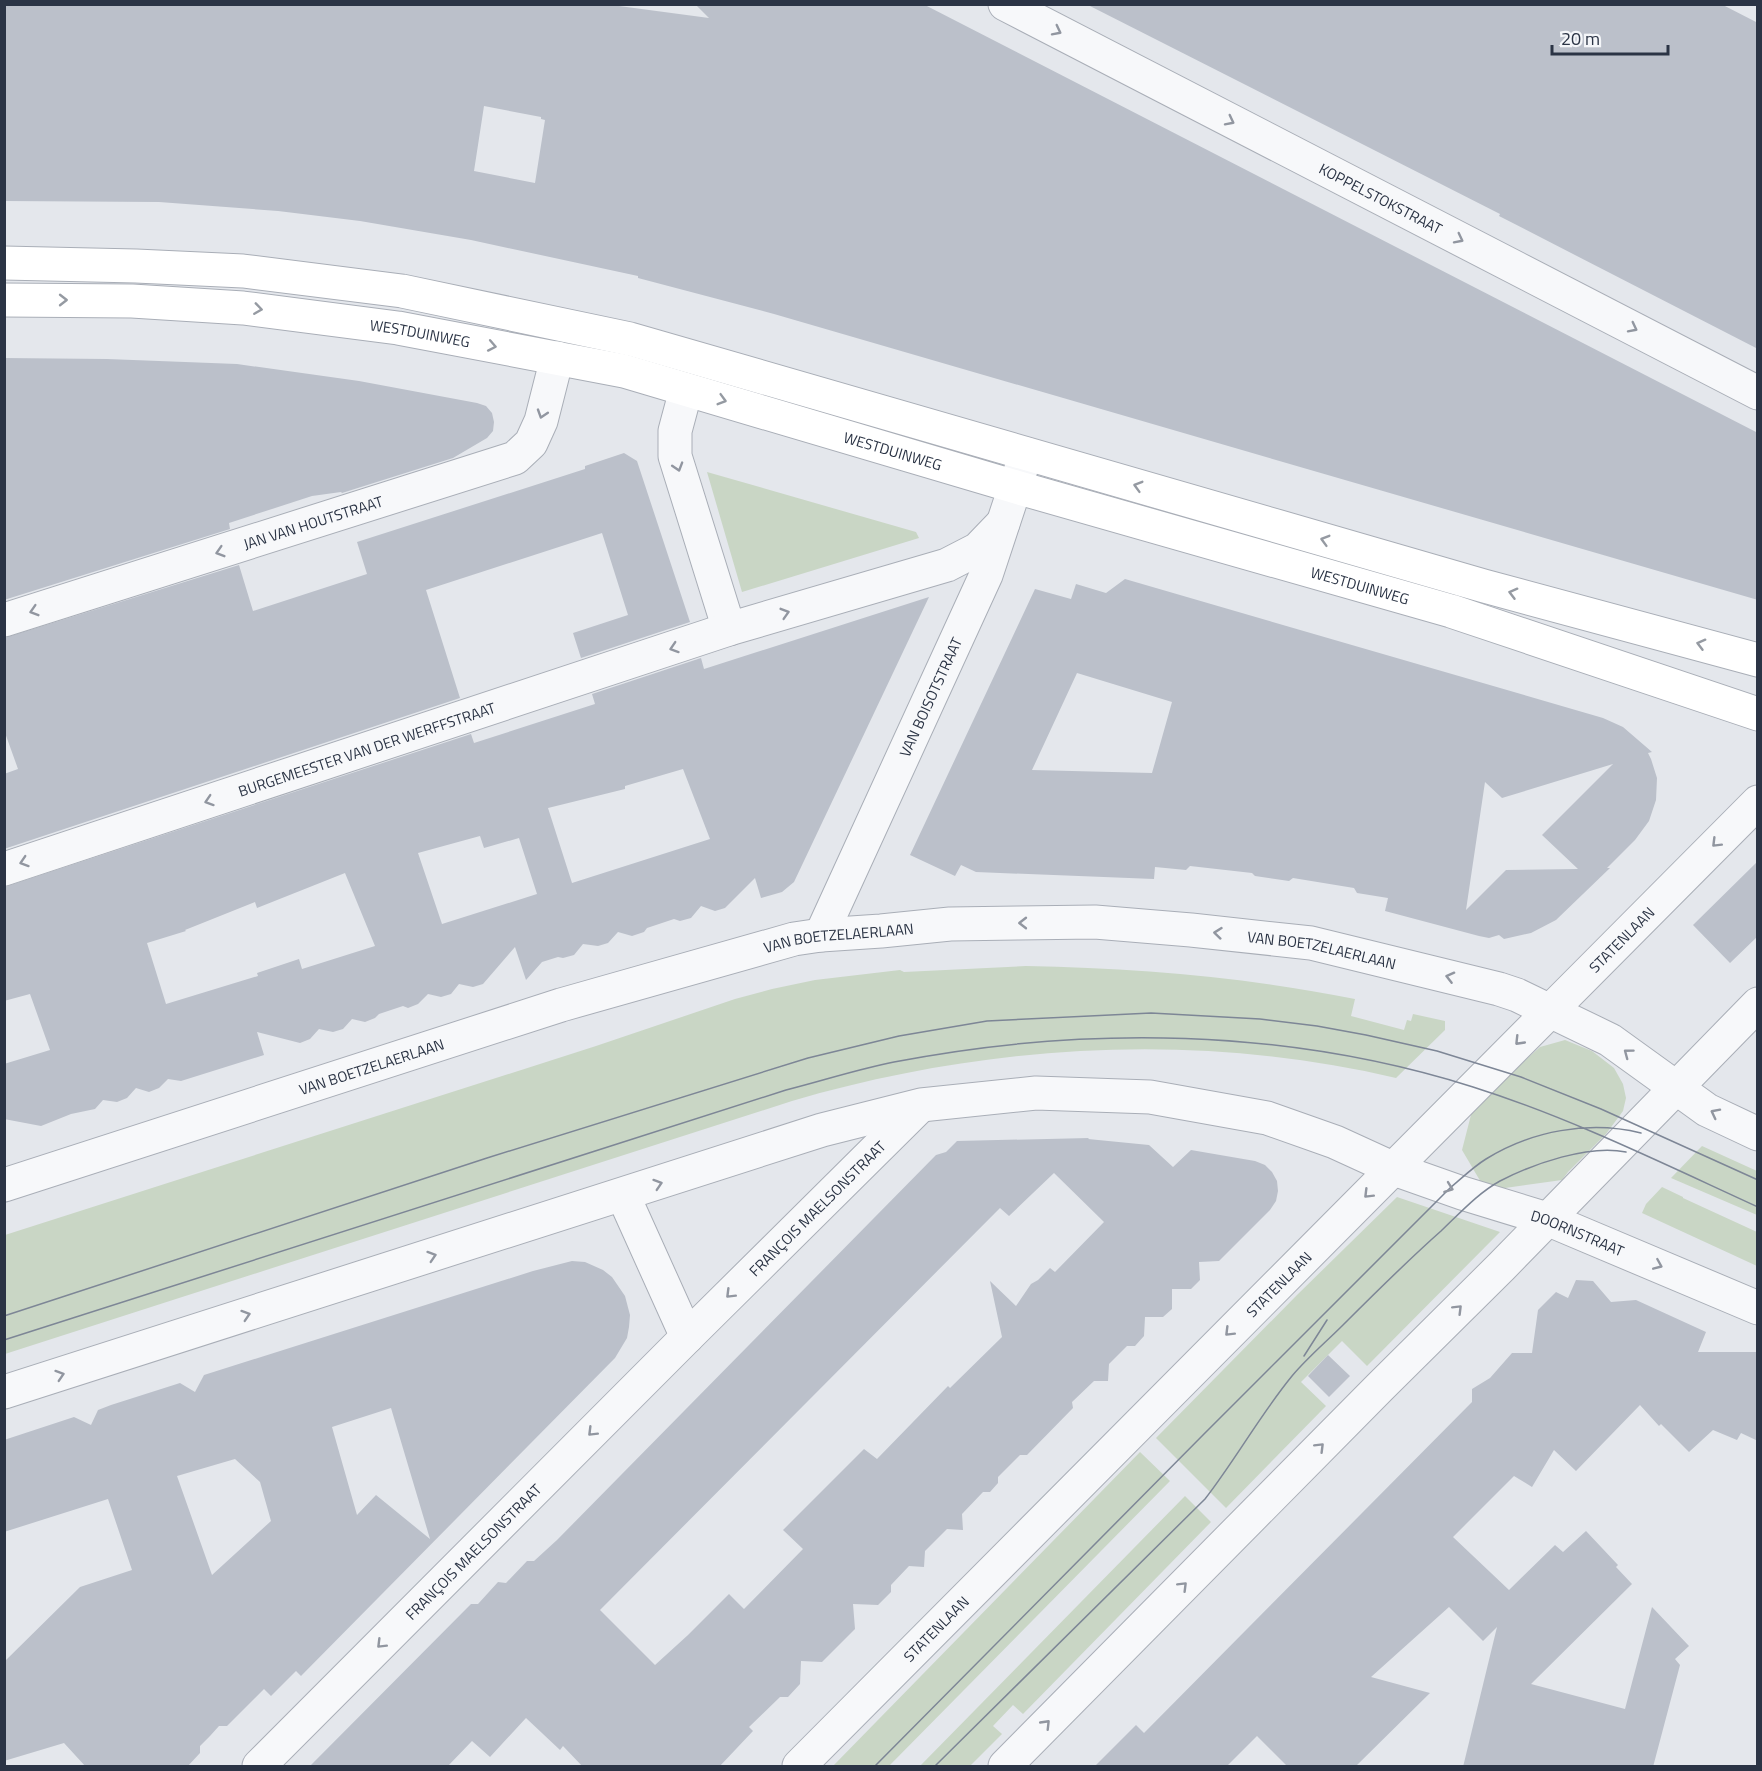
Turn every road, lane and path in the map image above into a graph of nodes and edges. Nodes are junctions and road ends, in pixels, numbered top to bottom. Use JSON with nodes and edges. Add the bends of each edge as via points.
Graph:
{"nodes":[{"id":1,"x":1005,"y":4,"type":"edge"},
{"id":2,"x":4,"y":263,"type":"edge"},
{"id":3,"x":4,"y":300,"type":"edge"},
{"id":4,"x":557,"y":358,"type":"junction"},
{"id":5,"x":686,"y":390,"type":"junction"},
{"id":6,"x":1758,"y":393,"type":"edge"},
{"id":7,"x":1026,"y":453,"type":"junction"},
{"id":8,"x":1016,"y":487,"type":"junction"},
{"id":9,"x":1003,"y":523,"type":"junction"},
{"id":10,"x":946,"y":565,"type":"junction"},
{"id":11,"x":986,"y":575,"type":"junction"},
{"id":12,"x":4,"y":620,"type":"edge"},
{"id":13,"x":729,"y":629,"type":"junction"},
{"id":14,"x":1758,"y":660,"type":"edge"},
{"id":15,"x":1758,"y":714,"type":"edge"},
{"id":16,"x":1758,"y":801,"type":"edge"},
{"id":17,"x":4,"y":869,"type":"edge"},
{"id":18,"x":821,"y":935,"type":"junction"},
{"id":19,"x":1758,"y":1004,"type":"edge"},
{"id":20,"x":1549,"y":1010,"type":"junction"},
{"id":21,"x":1675,"y":1088,"type":"junction"},
{"id":22,"x":921,"y":1105,"type":"junction"},
{"id":23,"x":1758,"y":1134,"type":"edge"},
{"id":24,"x":1394,"y":1169,"type":"junction"},
{"id":25,"x":4,"y":1185,"type":"edge"},
{"id":26,"x":623,"y":1195,"type":"junction"},
{"id":27,"x":1547,"y":1219,"type":"junction"},
{"id":28,"x":1758,"y":1308,"type":"edge"},
{"id":29,"x":687,"y":1337,"type":"junction"},
{"id":30,"x":4,"y":1392,"type":"edge"},
{"id":31,"x":259,"y":1767,"type":"edge"},
{"id":32,"x":799,"y":1767,"type":"edge"},
{"id":33,"x":1005,"y":1767,"type":"edge"}],
"edges":[{"from":1,"to":6,"type":"street","name":"KOPPELSTOKSTRAAT","one_way":true},
{"from":2,"to":7,"type":"main road","via":[[243,271],[402,291],[630,339]]},
{"from":3,"to":4,"type":"main road","name":"WESTDUINWEG","one_way":true,"via":[[132,301],[243,308],[398,328]]},
{"from":4,"to":5,"type":"main road","name":"WESTDUINWEG","via":[[624,371]]},
{"from":4,"to":12,"type":"street","name":"JAN VAN HOUTSTRAAT","one_way":true,"via":[[541,421],[531,443],[516,459]]},
{"from":5,"to":8,"type":"main road","name":"WESTDUINWEG","one_way":true},
{"from":5,"to":13,"type":"street","one_way":true,"via":[[675,431],[675,456]]},
{"from":7,"to":8,"type":"street","name":"VAN BOISOTSTRAAT"},
{"from":14,"to":7,"type":"main road","one_way":true,"via":[[1484,586]]},
{"from":8,"to":9,"type":"street","name":"VAN BOISOTSTRAAT"},
{"from":8,"to":15,"type":"main road","name":"WESTDUINWEG","via":[[1451,611]]},
{"from":9,"to":10,"type":"street","name":"BURGEMEESTER VAN DER WERFFSTRAAT","via":[[978,549]]},
{"from":9,"to":11,"type":"street","name":"VAN BOISOTSTRAAT"},
{"from":10,"to":11,"type":"street"},
{"from":13,"to":10,"type":"street","name":"BURGEMEESTER VAN DER WERFFSTRAAT","one_way":true},
{"from":11,"to":18,"type":"street","name":"VAN BOISOTSTRAAT"},
{"from":13,"to":17,"type":"street","name":"BURGEMEESTER VAN DER WERFFSTRAAT","one_way":true},
{"from":16,"to":20,"type":"street","name":"STATENLAAN","one_way":true},
{"from":20,"to":18,"type":"street","name":"VAN BOETZELAERLAAN","one_way":true,"via":[[1499,989],[1311,943],[1191,930],[1095,922],[1018,923],[950,924]]},
{"from":18,"to":25,"type":"street","name":"VAN BOETZELAERLAAN","via":[[794,939],[561,1005]]},
{"from":19,"to":21,"type":"street"},
{"from":21,"to":20,"type":"street","name":"VAN BOETZELAERLAAN","one_way":true,"via":[[1610,1040]]},
{"from":20,"to":24,"type":"street","name":"STATENLAAN","one_way":true},
{"from":23,"to":21,"type":"street","name":"VAN BOETZELAERLAAN","one_way":true,"via":[[1707,1110]]},
{"from":21,"to":27,"type":"street"},
{"from":22,"to":24,"type":"street","via":[[1036,1093],[1150,1097],[1267,1118],[1335,1142]]},
{"from":26,"to":22,"type":"street","one_way":true,"via":[[822,1130]]},
{"from":22,"to":29,"type":"street","name":"FRANÇOIS MAELSONSTRAAT","one_way":true},
{"from":24,"to":27,"type":"street","name":"DOORNSTRAAT","one_way":true},
{"from":24,"to":32,"type":"street","name":"STATENLAAN","one_way":true},
{"from":26,"to":29,"type":"street"},
{"from":30,"to":26,"type":"street","one_way":true},
{"from":27,"to":28,"type":"street","name":"DOORNSTRAAT","one_way":true},
{"from":33,"to":27,"type":"street","one_way":true},
{"from":29,"to":31,"type":"street","name":"FRANÇOIS MAELSONSTRAAT","one_way":true}]}
